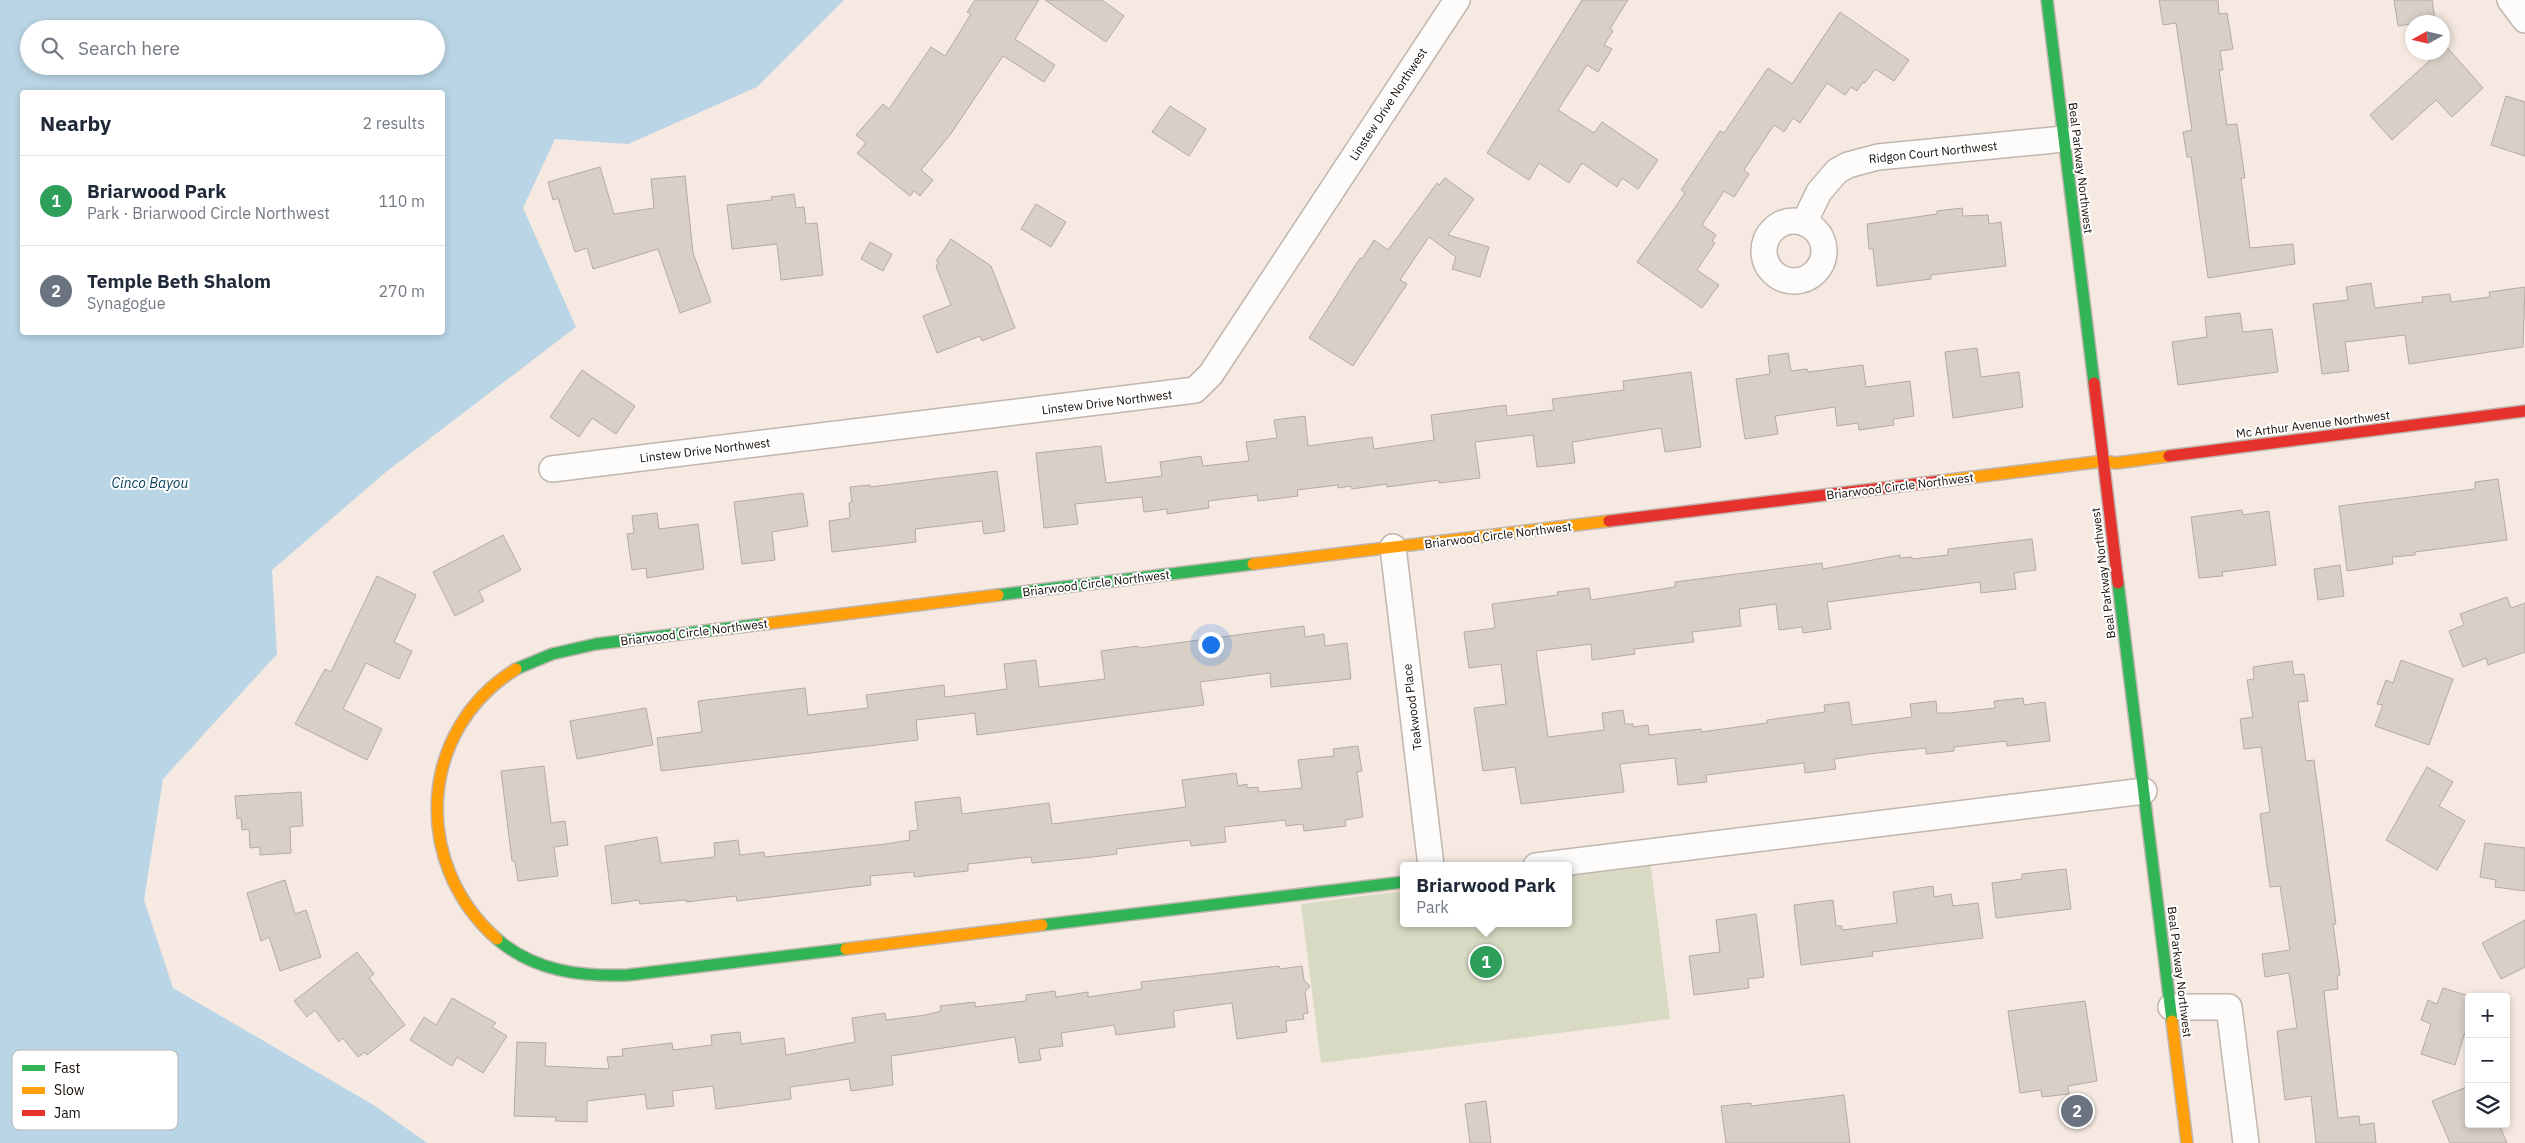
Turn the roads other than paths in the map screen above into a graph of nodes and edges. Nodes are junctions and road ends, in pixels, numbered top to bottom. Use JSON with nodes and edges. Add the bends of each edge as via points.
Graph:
{"nodes":[{"id":1,"x":1457,"y":0,"type":"edge"},
{"id":2,"x":2046,"y":0,"type":"edge"},
{"id":3,"x":2510,"y":0,"type":"edge"},
{"id":4,"x":2525,"y":20,"type":"edge"},
{"id":5,"x":2064,"y":139,"type":"junction"},
{"id":6,"x":1804,"y":223,"type":"dead end"},
{"id":7,"x":2525,"y":411,"type":"edge"},
{"id":8,"x":2104,"y":461,"type":"junction"},
{"id":9,"x":552,"y":469,"type":"dead end"},
{"id":10,"x":1393,"y":547,"type":"junction"},
{"id":11,"x":2144,"y":791,"type":"junction"},
{"id":12,"x":1431,"y":862,"type":"edge"},
{"id":13,"x":1568,"y":862,"type":"edge"},
{"id":14,"x":1400,"y":882,"type":"edge"},
{"id":15,"x":2171,"y":1007,"type":"junction"},
{"id":16,"x":2187,"y":1143,"type":"edge"},
{"id":17,"x":2246,"y":1143,"type":"edge"}],
"edges":[{"from":1,"to":9,"type":"street","name":"Linstew Drive Northwest","via":[[1211,374],[1195,390]]},
{"from":2,"to":5,"type":"street","name":"Beal Parkway Northwest"},
{"from":3,"to":4,"type":"street"},
{"from":5,"to":6,"type":"street","name":"Ridgon Court Northwest","via":[[1878,157],[1848,164],[1837,171],[1819,192]]},
{"from":5,"to":8,"type":"street","name":"Beal Parkway Northwest"},
{"from":7,"to":8,"type":"street","name":"Mc Arthur Avenue Northwest","via":[[2116,464]]},
{"from":8,"to":10,"type":"street","name":"Briarwood Circle Northwest"},
{"from":8,"to":11,"type":"street","name":"Beal Parkway Northwest"},
{"from":10,"to":12,"type":"street","name":"Teakwood Place"},
{"from":10,"to":14,"type":"street","name":"Briarwood Circle Northwest","via":[[596,644],[569,650],[536,660],[512,672],[476,702],[458,728],[444,759],[437,808],[438,841],[446,868],[460,898],[473,916],[511,950],[546,967],[589,976],[628,975]]},
{"from":11,"to":13,"type":"street"},
{"from":11,"to":15,"type":"street","name":"Beal Parkway Northwest"},
{"from":15,"to":16,"type":"street","name":"Beal Parkway Northwest"},
{"from":15,"to":17,"type":"street","via":[[2229,1007]]}]}
